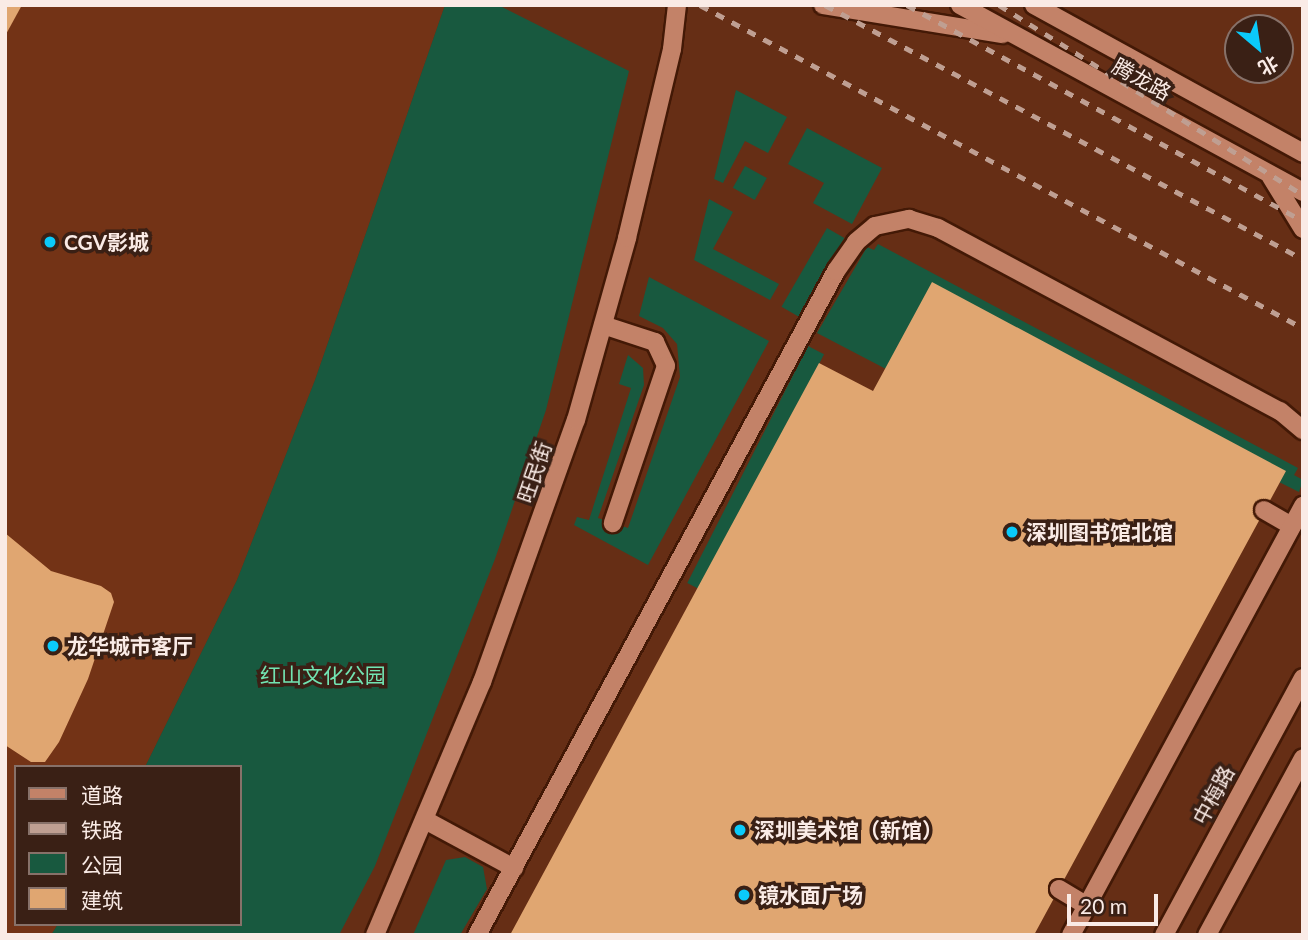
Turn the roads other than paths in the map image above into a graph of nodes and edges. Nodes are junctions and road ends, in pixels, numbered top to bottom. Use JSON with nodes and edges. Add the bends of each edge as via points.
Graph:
{"nodes":[{"id":1,"x":677,"y":5,"type":"edge"},
{"id":2,"x":823,"y":5,"type":"edge"},
{"id":3,"x":960,"y":5,"type":"edge"},
{"id":4,"x":1034,"y":5,"type":"edge"},
{"id":5,"x":1016,"y":36,"type":"junction"},
{"id":6,"x":1303,"y":153,"type":"edge"},
{"id":7,"x":1269,"y":174,"type":"junction"},
{"id":8,"x":1303,"y":192,"type":"edge"},
{"id":9,"x":1303,"y":229,"type":"edge"},
{"id":10,"x":603,"y":325,"type":"junction"},
{"id":11,"x":1303,"y":430,"type":"edge"},
{"id":12,"x":1303,"y":506,"type":"edge"},
{"id":13,"x":1264,"y":510,"type":"dead end"},
{"id":14,"x":613,"y":523,"type":"dead end"},
{"id":15,"x":1292,"y":526,"type":"junction"},
{"id":16,"x":1303,"y":678,"type":"edge"},
{"id":17,"x":1303,"y":758,"type":"edge"},
{"id":18,"x":427,"y":821,"type":"junction"},
{"id":19,"x":514,"y":868,"type":"junction"},
{"id":20,"x":1059,"y":889,"type":"dead end"},
{"id":21,"x":1087,"y":905,"type":"junction"},
{"id":22,"x":375,"y":935,"type":"edge"},
{"id":23,"x":477,"y":935,"type":"edge"},
{"id":24,"x":1071,"y":935,"type":"edge"},
{"id":25,"x":1164,"y":935,"type":"edge"},
{"id":26,"x":1207,"y":935,"type":"edge"}],
"edges":[{"from":1,"to":10,"type":"main road","name":"旺民街","via":[[656,117]]},
{"from":2,"to":5,"type":"main road"},
{"from":3,"to":5,"type":"main road","name":"腾龙路"},
{"from":4,"to":6,"type":"main road","name":"腾龙路"},
{"from":5,"to":7,"type":"main road","name":"腾龙路"},
{"from":7,"to":8,"type":"main road","name":"腾龙路"},
{"from":7,"to":9,"type":"main road"},
{"from":10,"to":14,"type":"main road","via":[[655,342],[666,366]]},
{"from":10,"to":18,"type":"main road","name":"旺民街","via":[[516,593]]},
{"from":11,"to":19,"type":"main road","via":[[1280,411],[938,228],[909,219],[875,226],[856,242],[836,271]]},
{"from":12,"to":15,"type":"main road"},
{"from":13,"to":15,"type":"main road"},
{"from":15,"to":21,"type":"main road"},
{"from":16,"to":25,"type":"main road","name":"中梅路"},
{"from":17,"to":26,"type":"main road"},
{"from":18,"to":19,"type":"main road"},
{"from":18,"to":22,"type":"main road","name":"旺民街"},
{"from":19,"to":23,"type":"main road"},
{"from":20,"to":21,"type":"main road"},
{"from":21,"to":24,"type":"main road"}]}
